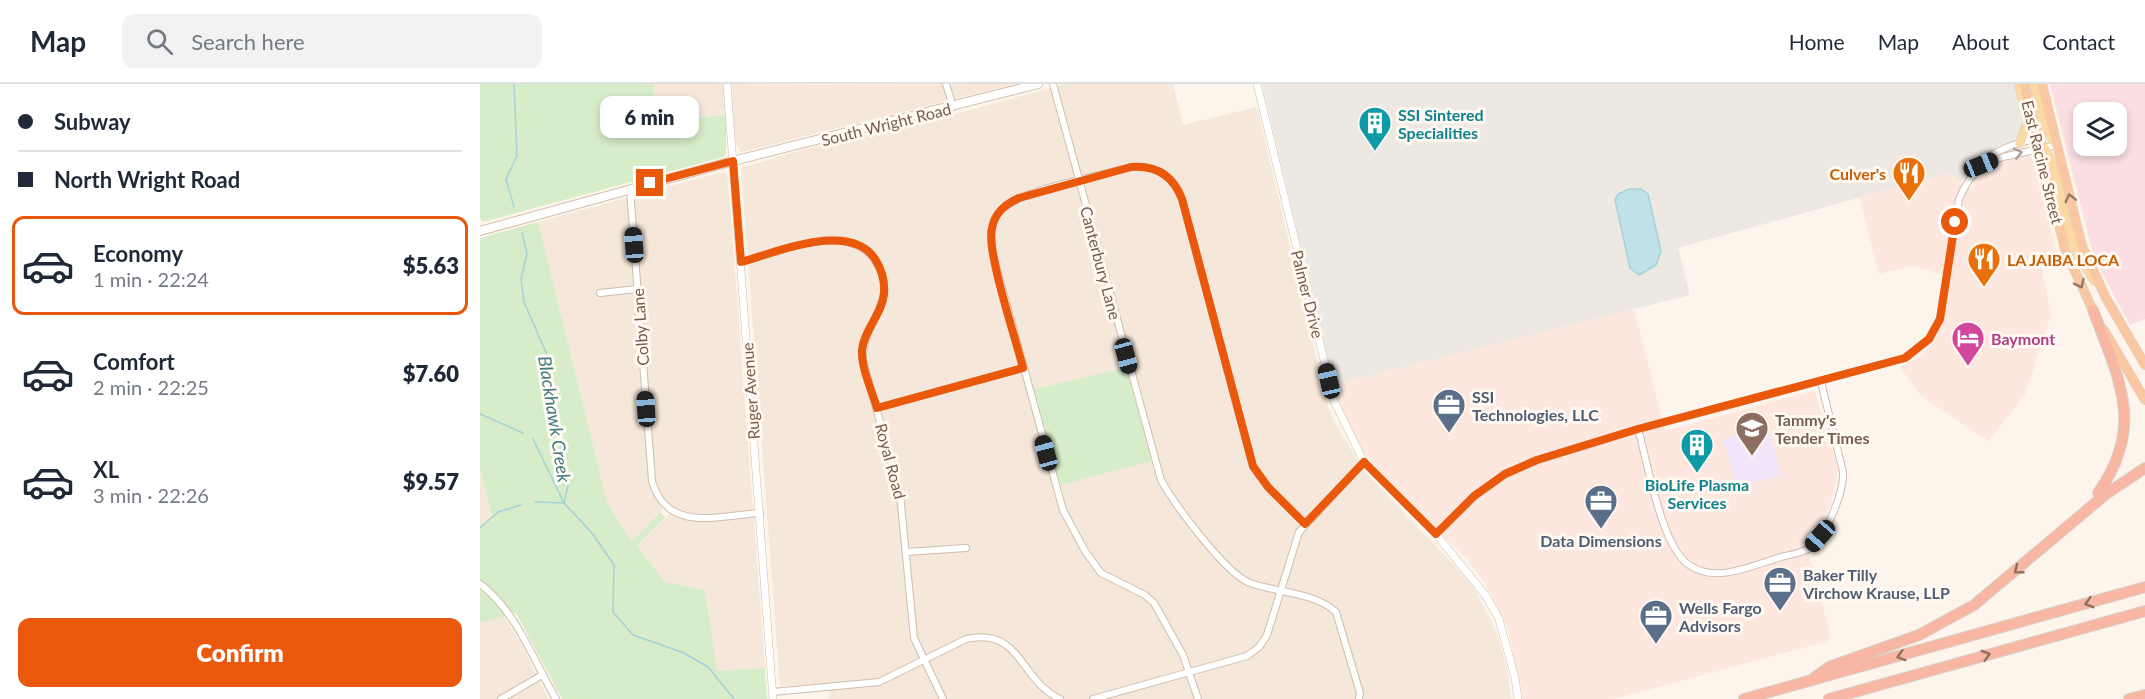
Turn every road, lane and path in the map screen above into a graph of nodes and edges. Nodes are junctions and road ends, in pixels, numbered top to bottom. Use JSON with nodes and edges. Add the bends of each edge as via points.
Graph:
{"nodes":[{"id":1,"x":728,"y":84,"type":"edge"},
{"id":2,"x":946,"y":84,"type":"edge"},
{"id":3,"x":1038,"y":84,"type":"edge"},
{"id":4,"x":1053,"y":84,"type":"edge"},
{"id":5,"x":1257,"y":84,"type":"edge"},
{"id":6,"x":2019,"y":84,"type":"edge"},
{"id":7,"x":2024,"y":84,"type":"edge"},
{"id":8,"x":2034,"y":84,"type":"edge"},
{"id":9,"x":2042,"y":84,"type":"edge"},
{"id":10,"x":953,"y":107,"type":"junction"},
{"id":11,"x":2051,"y":134,"type":"junction"},
{"id":12,"x":2037,"y":138,"type":"junction"},
{"id":13,"x":2020,"y":143,"type":"junction"},
{"id":14,"x":2057,"y":145,"type":"junction"},
{"id":15,"x":2042,"y":148,"type":"junction"},
{"id":16,"x":733,"y":161,"type":"junction"},
{"id":17,"x":1981,"y":165,"type":"junction"},
{"id":18,"x":1079,"y":181,"type":"junction"},
{"id":19,"x":630,"y":189,"type":"junction"},
{"id":20,"x":480,"y":231,"type":"edge"},
{"id":21,"x":741,"y":262,"type":"junction"},
{"id":22,"x":637,"y":290,"type":"junction"},
{"id":23,"x":2102,"y":291,"type":"junction"},
{"id":24,"x":600,"y":293,"type":"dead end"},
{"id":25,"x":2092,"y":310,"type":"junction"},
{"id":26,"x":2145,"y":365,"type":"edge"},
{"id":27,"x":1023,"y":368,"type":"junction"},
{"id":28,"x":1821,"y":382,"type":"junction"},
{"id":29,"x":2145,"y":400,"type":"edge"},
{"id":30,"x":877,"y":408,"type":"junction"},
{"id":31,"x":1638,"y":429,"type":"junction"},
{"id":32,"x":1364,"y":462,"type":"junction"},
{"id":33,"x":2145,"y":468,"type":"edge"},
{"id":34,"x":760,"y":513,"type":"junction"},
{"id":35,"x":1305,"y":524,"type":"junction"},
{"id":36,"x":1436,"y":534,"type":"junction"},
{"id":37,"x":2047,"y":545,"type":"junction"},
{"id":38,"x":966,"y":548,"type":"dead end"},
{"id":39,"x":906,"y":552,"type":"junction"},
{"id":40,"x":480,"y":584,"type":"edge"},
{"id":41,"x":2145,"y":587,"type":"edge"},
{"id":42,"x":1279,"y":591,"type":"junction"},
{"id":43,"x":2145,"y":611,"type":"edge"},
{"id":44,"x":924,"y":660,"type":"junction"},
{"id":45,"x":1191,"y":673,"type":"junction"},
{"id":46,"x":542,"y":675,"type":"junction"},
{"id":47,"x":1808,"y":682,"type":"junction"},
{"id":48,"x":773,"y":695,"type":"edge"},
{"id":49,"x":2145,"y":695,"type":"edge"},
{"id":50,"x":501,"y":699,"type":"edge"},
{"id":51,"x":556,"y":699,"type":"edge"},
{"id":52,"x":944,"y":699,"type":"edge"},
{"id":53,"x":1060,"y":699,"type":"edge"},
{"id":54,"x":1094,"y":699,"type":"edge"},
{"id":55,"x":1198,"y":699,"type":"edge"},
{"id":56,"x":1359,"y":699,"type":"edge"},
{"id":57,"x":1518,"y":699,"type":"edge"},
{"id":58,"x":1744,"y":699,"type":"edge"},
{"id":59,"x":1829,"y":699,"type":"edge"},
{"id":60,"x":2129,"y":699,"type":"edge"}],
"edges":[{"from":1,"to":16,"type":"street","name":"Ruger Avenue"},
{"from":2,"to":10,"type":"street"},
{"from":3,"to":10,"type":"main road","name":"South Wright Road"},
{"from":4,"to":18,"type":"street","name":"Canterbury Lane"},
{"from":5,"to":32,"type":"street","name":"Palmer Drive","via":[[1334,401]]},
{"from":6,"to":13,"type":"main road","via":[[2028,122]]},
{"from":7,"to":12,"type":"highway","name":"East Racine Street"},
{"from":8,"to":11,"type":"main road"},
{"from":9,"to":11,"type":"highway","name":"East Racine Street"},
{"from":10,"to":16,"type":"main road","name":"South Wright Road"},
{"from":11,"to":12,"type":"street"},
{"from":11,"to":14,"type":"highway","name":"East Racine Street"},
{"from":12,"to":13,"type":"street"},
{"from":12,"to":15,"type":"highway","name":"East Racine Street"},
{"from":13,"to":17,"type":"street","via":[[1995,152]]},
{"from":14,"to":15,"type":"street"},
{"from":23,"to":14,"type":"highway","name":"East Racine Street","one_way":true,"via":[[2082,246]]},
{"from":17,"to":15,"type":"street","one_way":true},
{"from":15,"to":23,"type":"main road","via":[[2051,162],[2072,239],[2084,266]]},
{"from":15,"to":25,"type":"highway","name":"East Racine Street","one_way":true,"via":[[2065,249]]},
{"from":16,"to":19,"type":"main road","name":"South Wright Road"},
{"from":16,"to":21,"type":"street","name":"Ruger Avenue"},
{"from":17,"to":28,"type":"street","via":[[1967,181],[1959,199],[1940,319],[1929,339],[1897,362]]},
{"from":18,"to":27,"type":"street","via":[[1008,203],[991,229],[993,255]]},
{"from":18,"to":35,"type":"street","via":[[1144,166],[1161,171],[1172,180],[1182,199],[1253,466],[1264,483]]},
{"from":18,"to":42,"type":"street","name":"Canterbury Lane","via":[[1161,480],[1229,568],[1250,583]]},
{"from":19,"to":20,"type":"main road","name":"South Wright Road"},
{"from":19,"to":22,"type":"street","name":"Colby Lane"},
{"from":21,"to":30,"type":"street","name":"Royal Road","via":[[832,239],[861,246],[872,255],[884,282],[883,297],[862,350]]},
{"from":21,"to":34,"type":"street","name":"Ruger Avenue"},
{"from":22,"to":24,"type":"street"},
{"from":22,"to":34,"type":"street","name":"Colby Lane","via":[[656,494],[663,505],[686,518]]},
{"from":23,"to":26,"type":"highway","name":"East Racine Street"},
{"from":25,"to":29,"type":"highway","name":"East Racine Street"},
{"from":25,"to":37,"type":"highway","via":[[2133,401],[2133,442],[2122,468]]},
{"from":27,"to":30,"type":"street"},
{"from":27,"to":45,"type":"street","via":[[1058,495],[1085,551],[1101,573],[1145,594],[1154,603]]},
{"from":28,"to":31,"type":"street"},
{"from":28,"to":31,"type":"street","via":[[1843,472],[1843,485],[1832,514],[1808,549],[1728,572],[1705,572],[1689,565],[1673,549]]},
{"from":30,"to":39,"type":"street","name":"Royal Road","via":[[900,494]]},
{"from":31,"to":36,"type":"street","via":[[1537,460],[1505,474],[1474,496]]},
{"from":32,"to":35,"type":"street"},
{"from":32,"to":36,"type":"street","name":"Palmer Drive"},
{"from":33,"to":37,"type":"highway","via":[[2106,494]]},
{"from":34,"to":48,"type":"street","name":"Ruger Avenue"},
{"from":35,"to":42,"type":"street","via":[[1288,559]]},
{"from":36,"to":57,"type":"street","name":"Palmer Drive","via":[[1481,589],[1499,619]]},
{"from":37,"to":47,"type":"highway","one_way":true,"via":[[1974,604],[1941,624],[1829,667]]},
{"from":38,"to":39,"type":"street"},
{"from":39,"to":44,"type":"street","name":"Royal Road","via":[[912,627]]},
{"from":40,"to":46,"type":"street","via":[[510,615]]},
{"from":41,"to":47,"type":"highway","one_way":true},
{"from":42,"to":45,"type":"street","via":[[1267,635],[1259,647],[1247,656]]},
{"from":42,"to":56,"type":"street","name":"Canterbury Lane","via":[[1319,601],[1336,612]]},
{"from":59,"to":43,"type":"highway","one_way":true},
{"from":44,"to":48,"type":"street","via":[[867,685]]},
{"from":44,"to":52,"type":"street","name":"Royal Road"},
{"from":44,"to":53,"type":"street","via":[[966,639],[990,637],[1013,649],[1036,684]]},
{"from":45,"to":54,"type":"street"},
{"from":45,"to":55,"type":"street"},
{"from":46,"to":50,"type":"street"},
{"from":46,"to":51,"type":"street"},
{"from":47,"to":58,"type":"highway"},
{"from":49,"to":60,"type":"highway"}]}
